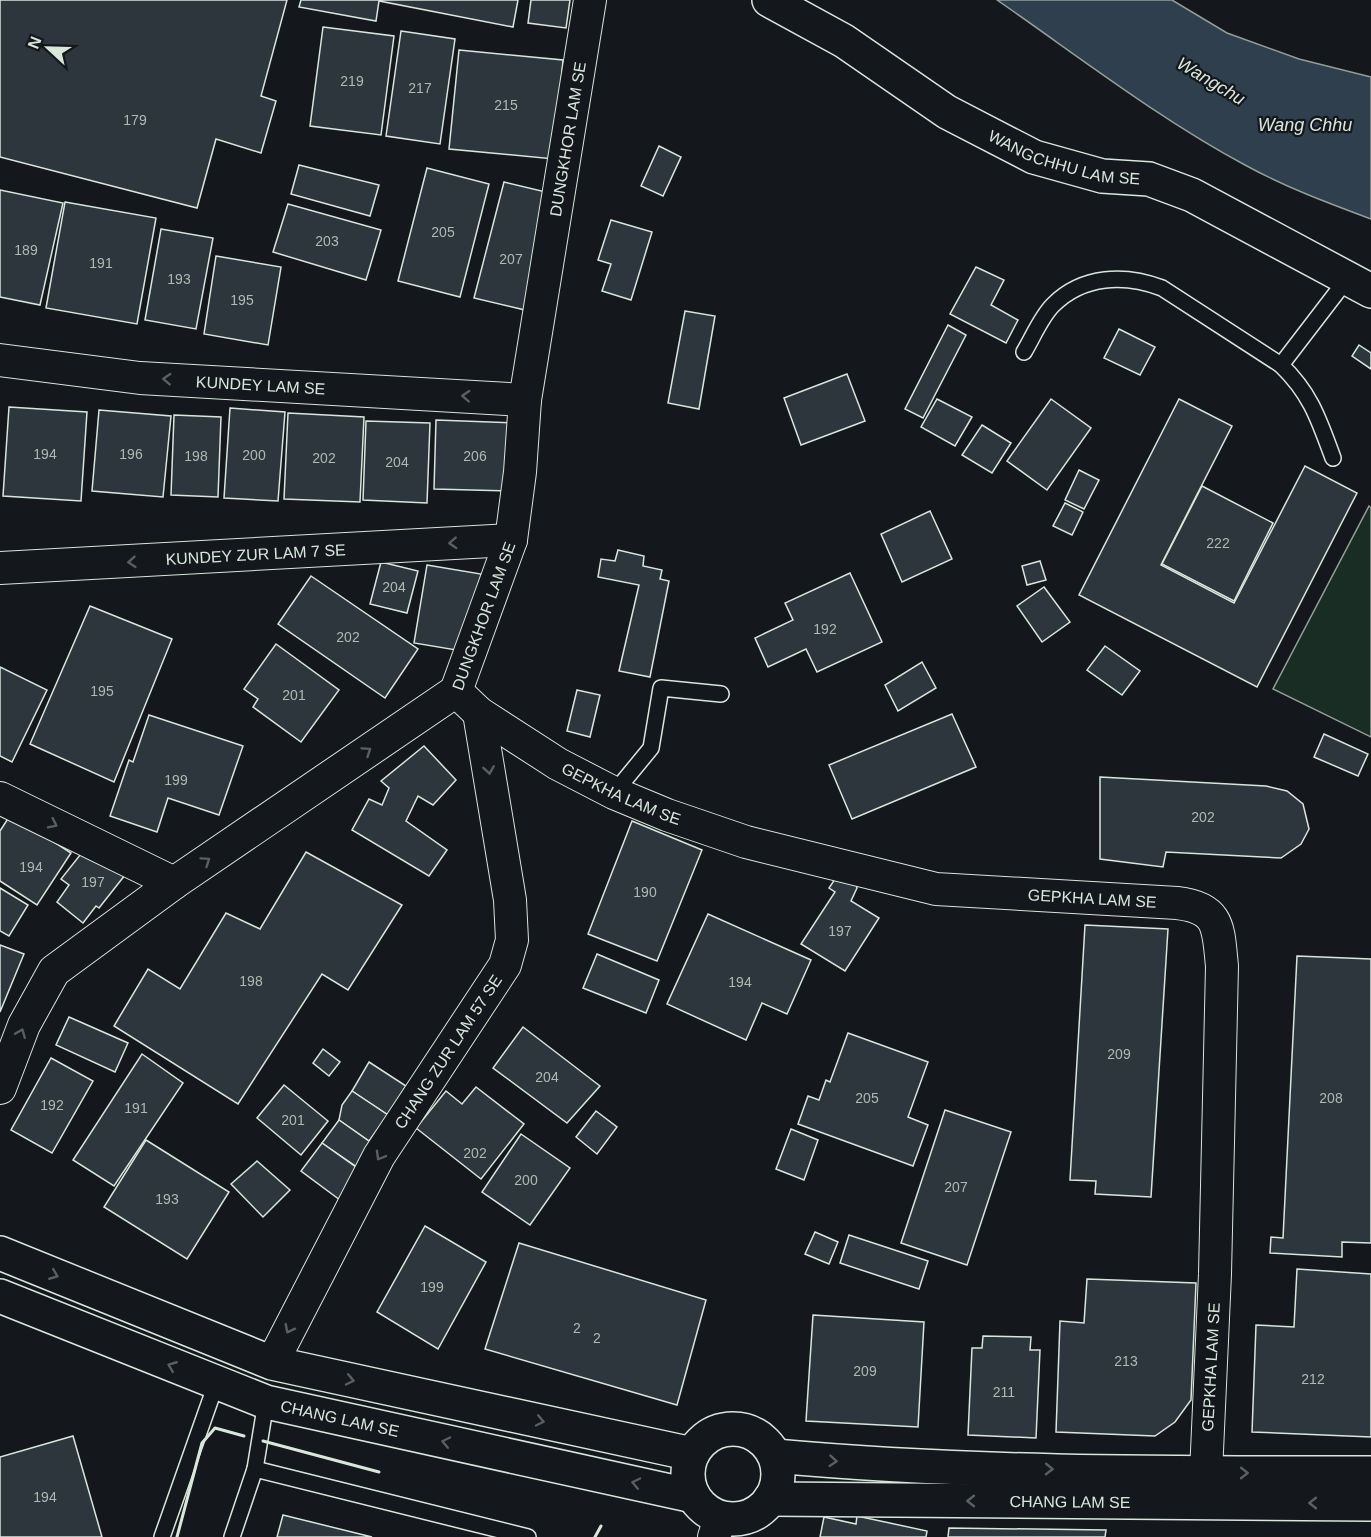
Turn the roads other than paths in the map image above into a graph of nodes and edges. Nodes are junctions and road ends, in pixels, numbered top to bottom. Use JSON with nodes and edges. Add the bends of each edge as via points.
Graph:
{"nodes":[{"id":1,"x":590,"y":0,"type":"edge"},
{"id":2,"x":769,"y":0,"type":"edge"},
{"id":3,"x":1359,"y":285,"type":"edge"},
{"id":4,"x":1023,"y":352,"type":"dead end"},
{"id":5,"x":0,"y":360,"type":"edge"},
{"id":6,"x":1281,"y":365,"type":"junction"},
{"id":7,"x":525,"y":400,"type":"junction"},
{"id":8,"x":1333,"y":458,"type":"dead end"},
{"id":9,"x":511,"y":540,"type":"junction"},
{"id":10,"x":0,"y":568,"type":"edge"},
{"id":11,"x":456,"y":691,"type":"junction"},
{"id":12,"x":721,"y":694,"type":"dead end"},
{"id":13,"x":479,"y":713,"type":"junction"},
{"id":14,"x":614,"y":793,"type":"junction"},
{"id":15,"x":0,"y":798,"type":"edge"},
{"id":16,"x":174,"y":883,"type":"junction"},
{"id":17,"x":0,"y":1088,"type":"edge"},
{"id":18,"x":0,"y":1253,"type":"edge"},
{"id":19,"x":0,"y":1296,"type":"edge"},
{"id":20,"x":272,"y":1363,"type":"junction"},
{"id":21,"x":216,"y":1384,"type":"junction"},
{"id":22,"x":266,"y":1402,"type":"junction"},
{"id":23,"x":692,"y":1454,"type":"junction"},
{"id":24,"x":775,"y":1456,"type":"junction"},
{"id":25,"x":255,"y":1469,"type":"junction"},
{"id":26,"x":1206,"y":1473,"type":"junction"},
{"id":27,"x":1371,"y":1473,"type":"edge"},
{"id":28,"x":693,"y":1496,"type":"junction"},
{"id":29,"x":770,"y":1499,"type":"junction"},
{"id":30,"x":1371,"y":1504,"type":"edge"},
{"id":31,"x":717,"y":1527,"type":"edge"},
{"id":32,"x":162,"y":1537,"type":"edge"},
{"id":33,"x":232,"y":1537,"type":"edge"},
{"id":34,"x":528,"y":1537,"type":"edge"}],
"edges":[{"from":1,"to":7,"type":"street","name":"DUNGKHOR LAM SE"},
{"from":2,"to":3,"type":"main road","name":"WANGCHHU LAM SE","via":[[844,41],[947,112],[1034,157],[1102,176],[1149,179],[1192,195]]},
{"from":3,"to":6,"type":"lane"},
{"from":4,"to":6,"type":"lane","via":[[1052,306],[1069,292],[1085,283],[1116,279],[1142,281],[1162,288]]},
{"from":7,"to":5,"type":"street","name":"KUNDEY LAM SE","one_way":true,"via":[[140,378]]},
{"from":6,"to":8,"type":"lane","via":[[1298,381],[1314,406]]},
{"from":7,"to":9,"type":"street","name":"DUNGKHOR LAM SE"},
{"from":9,"to":10,"type":"street","name":"KUNDEY ZUR LAM 7 SE","one_way":true},
{"from":9,"to":11,"type":"street","name":"DUNGKHOR LAM SE"},
{"from":11,"to":13,"type":"street","name":"GEPKHA LAM SE"},
{"from":16,"to":11,"type":"street","name":"DUNGKHOR LAM SE","one_way":true},
{"from":12,"to":14,"type":"lane","via":[[661,688],[651,748]]},
{"from":13,"to":14,"type":"street","name":"GEPKHA LAM SE","via":[[558,764]]},
{"from":13,"to":20,"type":"street","name":"CHANG ZUR LAM 57 SE","one_way":true,"via":[[510,900],[512,939],[505,964],[379,1156]]},
{"from":14,"to":26,"type":"street","name":"GEPKHA LAM SE","via":[[746,842],[936,889],[1177,903],[1194,905],[1211,916],[1222,966]]},
{"from":15,"to":16,"type":"street","one_way":true},
{"from":17,"to":16,"type":"street","name":"DUNGKHOR LAM SE","one_way":true,"via":[[24,1025],[54,970]]},
{"from":18,"to":20,"type":"main road","one_way":true},
{"from":21,"to":19,"type":"main road","name":"CHANG LAM SE","one_way":true},
{"from":20,"to":23,"type":"main road","one_way":true},
{"from":21,"to":22,"type":"main road","name":"CHANG LAM SE"},
{"from":21,"to":32,"type":"lane"},
{"from":22,"to":25,"type":"lane"},
{"from":28,"to":22,"type":"main road","name":"CHANG LAM SE","one_way":true},
{"from":23,"to":24,"type":"main road","via":[[716,1432],[732,1429],[748,1431]]},
{"from":23,"to":28,"type":"main road","via":[[688,1483]]},
{"from":24,"to":26,"type":"main road","name":"CHANG LAM SE","one_way":true,"via":[[862,1464]]},
{"from":24,"to":29,"type":"main road","via":[[778,1476]]},
{"from":25,"to":33,"type":"lane"},
{"from":25,"to":34,"type":"lane"},
{"from":26,"to":27,"type":"main road","name":"CHANG LAM SE","one_way":true},
{"from":28,"to":31,"type":"main road"},
{"from":30,"to":29,"type":"main road","name":"CHANG LAM SE","one_way":true},
{"from":29,"to":31,"type":"main road","via":[[753,1514]]}]}
